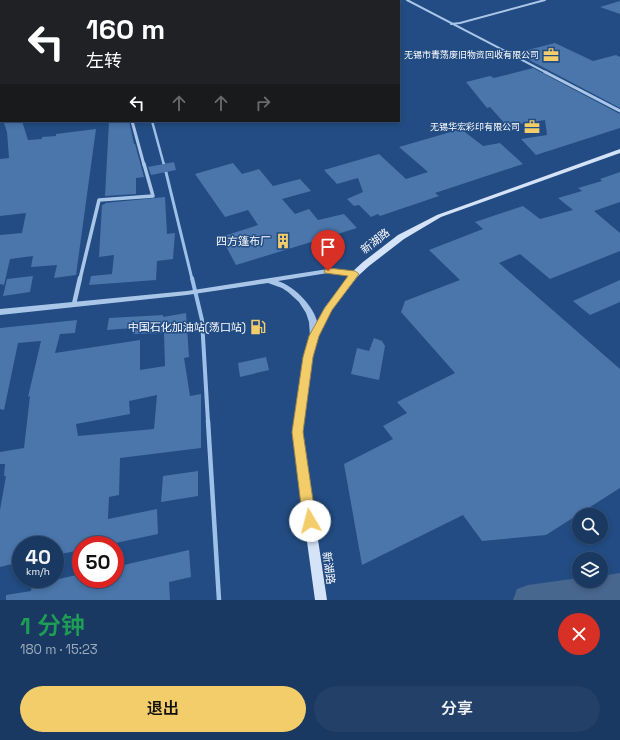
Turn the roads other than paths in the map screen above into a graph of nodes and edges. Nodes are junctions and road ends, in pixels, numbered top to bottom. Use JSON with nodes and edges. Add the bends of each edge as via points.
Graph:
{"nodes":[{"id":1,"x":407,"y":0,"type":"edge"},
{"id":2,"x":545,"y":0,"type":"edge"},
{"id":3,"x":450,"y":24,"type":"junction"},
{"id":4,"x":620,"y":111,"type":"edge"},
{"id":5,"x":132,"y":122,"type":"edge"},
{"id":6,"x":620,"y":150,"type":"edge"},
{"id":7,"x":355,"y":274,"type":"junction"},
{"id":8,"x":258,"y":282,"type":"junction"},
{"id":9,"x":74,"y":304,"type":"junction"},
{"id":10,"x":0,"y":312,"type":"edge"},
{"id":11,"x":314,"y":336,"type":"junction"},
{"id":12,"x":321,"y":600,"type":"edge"}],
"edges":[{"from":1,"to":3,"type":"street"},
{"from":2,"to":3,"type":"street"},
{"from":3,"to":4,"type":"street"},
{"from":5,"to":9,"type":"street","via":[[153,196],[99,200]]},
{"from":6,"to":7,"type":"main road","name":"新湖路","via":[[439,216],[401,237]]},
{"from":7,"to":8,"type":"street","via":[[328,271]]},
{"from":7,"to":11,"type":"main road","name":"新湖路","via":[[328,309]]},
{"from":8,"to":9,"type":"street","via":[[187,293]]},
{"from":8,"to":11,"type":"street","via":[[272,282],[292,290],[312,320]]},
{"from":9,"to":10,"type":"street"},
{"from":11,"to":12,"type":"main road","name":"新湖路","via":[[308,357],[297,432]]}]}
